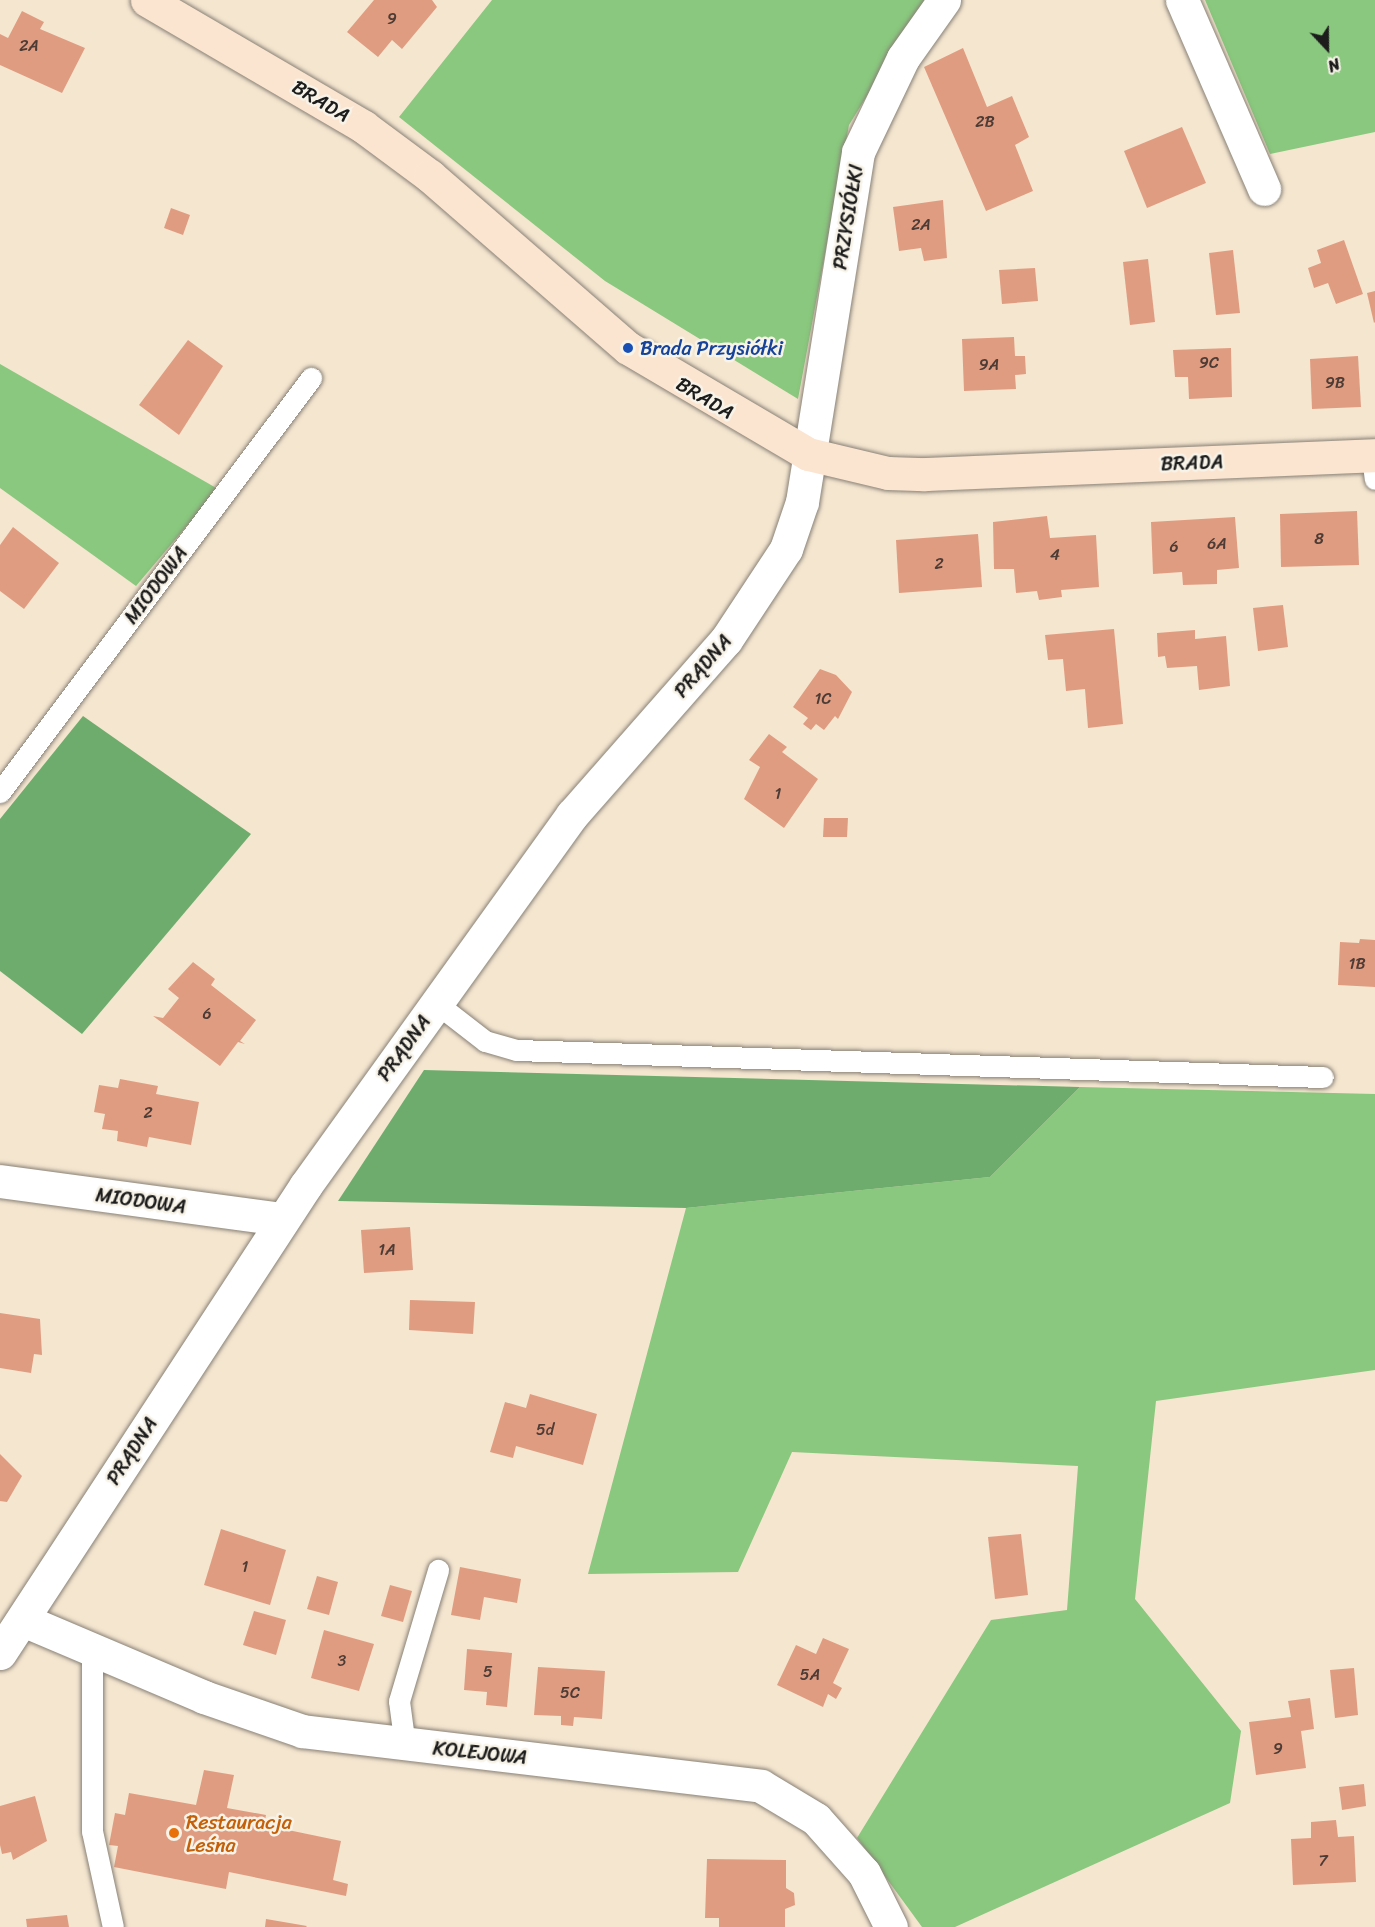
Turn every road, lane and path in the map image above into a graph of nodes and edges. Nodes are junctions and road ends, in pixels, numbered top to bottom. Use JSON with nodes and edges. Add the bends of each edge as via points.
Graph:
{"nodes":[{"id":1,"x":147,"y":0,"type":"edge"},
{"id":2,"x":944,"y":0,"type":"edge"},
{"id":3,"x":1182,"y":0,"type":"edge"},
{"id":4,"x":1264,"y":189,"type":"dead end"},
{"id":5,"x":311,"y":378,"type":"dead end"},
{"id":6,"x":808,"y":454,"type":"junction"},
{"id":7,"x":1374,"y":463,"type":"edge"},
{"id":8,"x":0,"y":792,"type":"edge"},
{"id":9,"x":436,"y":1004,"type":"junction"},
{"id":10,"x":1323,"y":1077,"type":"dead end"},
{"id":11,"x":0,"y":1181,"type":"edge"},
{"id":12,"x":282,"y":1220,"type":"junction"},
{"id":13,"x":438,"y":1570,"type":"dead end"},
{"id":14,"x":11,"y":1620,"type":"edge"},
{"id":15,"x":92,"y":1650,"type":"junction"},
{"id":16,"x":0,"y":1653,"type":"edge"},
{"id":17,"x":405,"y":1746,"type":"junction"},
{"id":18,"x":113,"y":1927,"type":"edge"},
{"id":19,"x":891,"y":1927,"type":"edge"}],
"edges":[{"from":1,"to":6,"type":"street","name":"BRADA","via":[[364,127],[430,176],[627,348]]},
{"from":2,"to":6,"type":"street","name":"PRZYSIÓŁKI","via":[[903,58],[858,152]]},
{"from":3,"to":4,"type":"street"},
{"from":5,"to":8,"type":"lane","name":"MIODOWA"},
{"from":6,"to":7,"type":"street","name":"BRADA","via":[[888,473],[926,474]]},
{"from":6,"to":9,"type":"street","name":"PRĄDNA","via":[[802,502],[786,549],[759,595],[726,640],[572,815]]},
{"from":9,"to":10,"type":"lane","via":[[485,1041],[517,1050]]},
{"from":9,"to":12,"type":"street","name":"PRĄDNA"},
{"from":11,"to":12,"type":"street","name":"MIODOWA"},
{"from":12,"to":14,"type":"street","name":"PRĄDNA"},
{"from":13,"to":17,"type":"lane","via":[[399,1701]]},
{"from":14,"to":15,"type":"street","name":"KOLEJOWA"},
{"from":14,"to":16,"type":"street","name":"PRĄDNA"},
{"from":15,"to":17,"type":"street","name":"KOLEJOWA","via":[[302,1731]]},
{"from":15,"to":18,"type":"lane","via":[[92,1831]]},
{"from":17,"to":19,"type":"street","name":"KOLEJOWA","via":[[693,1774],[761,1786],[816,1819],[864,1873]]}]}
